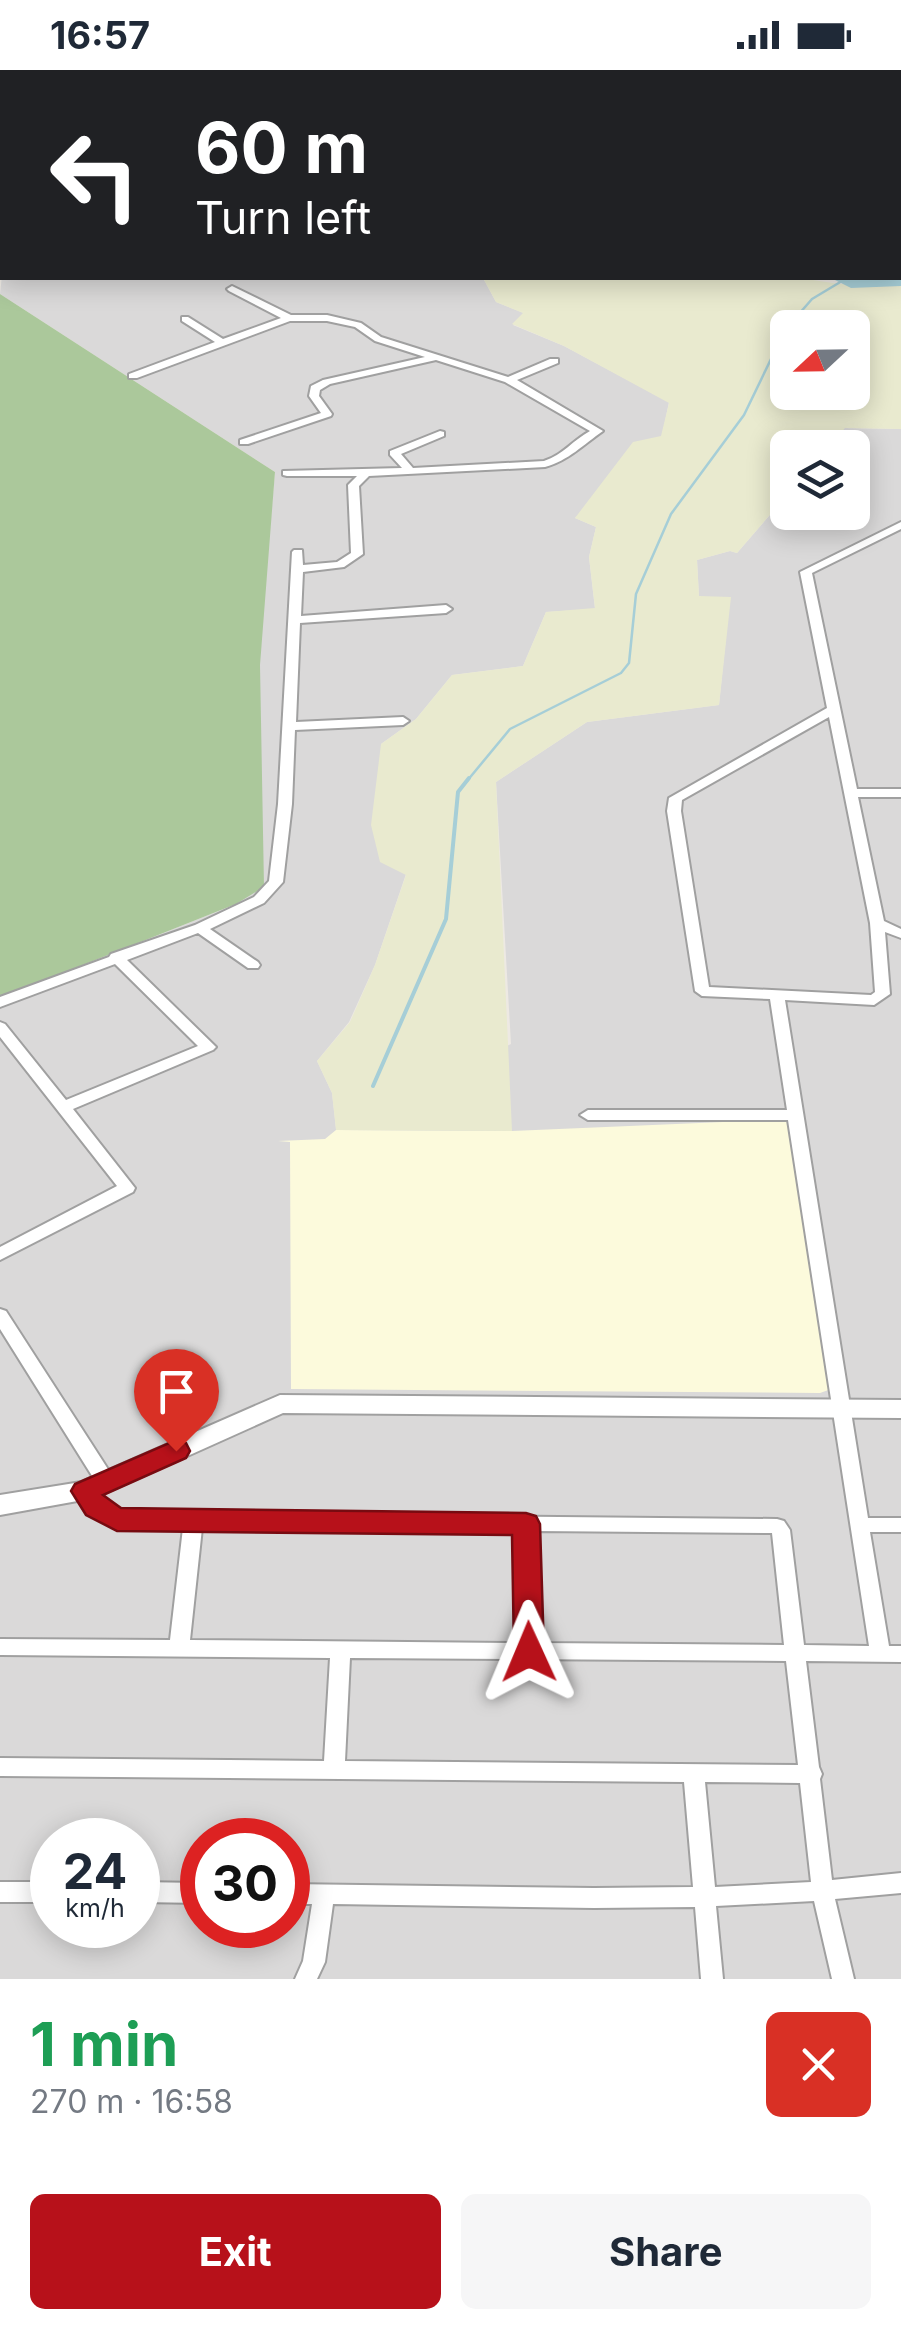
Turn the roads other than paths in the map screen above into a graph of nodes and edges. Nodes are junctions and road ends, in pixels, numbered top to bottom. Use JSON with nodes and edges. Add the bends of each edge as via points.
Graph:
{"nodes":[{"id":1,"x":232,"y":290,"type":"dead end"},
{"id":2,"x":290,"y":318,"type":"junction"},
{"id":3,"x":185,"y":319,"type":"dead end"},
{"id":4,"x":222,"y":343,"type":"junction"},
{"id":5,"x":437,"y":358,"type":"junction"},
{"id":6,"x":554,"y":361,"type":"dead end"},
{"id":7,"x":132,"y":376,"type":"dead end"},
{"id":8,"x":509,"y":380,"type":"junction"},
{"id":9,"x":440,"y":434,"type":"dead end"},
{"id":10,"x":244,"y":442,"type":"dead end"},
{"id":11,"x":409,"y":469,"type":"junction"},
{"id":12,"x":288,"y":473,"type":"dead end"},
{"id":13,"x":364,"y":476,"type":"junction"},
{"id":14,"x":901,"y":525,"type":"edge"},
{"id":15,"x":298,"y":552,"type":"dead end"},
{"id":16,"x":297,"y":569,"type":"junction"},
{"id":17,"x":446,"y":610,"type":"dead end"},
{"id":18,"x":294,"y":620,"type":"junction"},
{"id":19,"x":832,"y":710,"type":"junction"},
{"id":20,"x":403,"y":721,"type":"dead end"},
{"id":21,"x":289,"y":726,"type":"junction"},
{"id":22,"x":901,"y":793,"type":"edge"},
{"id":23,"x":850,"y":794,"type":"junction"},
{"id":24,"x":877,"y":922,"type":"junction"},
{"id":25,"x":200,"y":928,"type":"junction"},
{"id":26,"x":901,"y":934,"type":"edge"},
{"id":27,"x":116,"y":956,"type":"junction"},
{"id":28,"x":253,"y":965,"type":"dead end"},
{"id":29,"x":777,"y":998,"type":"junction"},
{"id":30,"x":0,"y":1002,"type":"edge"},
{"id":31,"x":0,"y":1027,"type":"edge"},
{"id":32,"x":63,"y":1107,"type":"junction"},
{"id":33,"x":588,"y":1114,"type":"dead end"},
{"id":34,"x":796,"y":1115,"type":"junction"},
{"id":35,"x":0,"y":1254,"type":"edge"},
{"id":36,"x":0,"y":1315,"type":"edge"},
{"id":37,"x":7,"y":1337,"type":"edge"},
{"id":38,"x":841,"y":1409,"type":"junction"},
{"id":39,"x":901,"y":1409,"type":"edge"},
{"id":40,"x":95,"y":1486,"type":"junction"},
{"id":41,"x":0,"y":1505,"type":"edge"},
{"id":42,"x":193,"y":1520,"type":"junction"},
{"id":43,"x":526,"y":1524,"type":"junction"},
{"id":44,"x":859,"y":1525,"type":"junction"},
{"id":45,"x":901,"y":1525,"type":"edge"},
{"id":46,"x":0,"y":1647,"type":"edge"},
{"id":47,"x":179,"y":1649,"type":"junction"},
{"id":48,"x":340,"y":1650,"type":"junction"},
{"id":49,"x":529,"y":1652,"type":"junction"},
{"id":50,"x":796,"y":1654,"type":"junction"},
{"id":51,"x":890,"y":1654,"type":"edge"},
{"id":52,"x":0,"y":1767,"type":"edge"},
{"id":53,"x":334,"y":1770,"type":"junction"},
{"id":54,"x":694,"y":1773,"type":"junction"},
{"id":55,"x":812,"y":1774,"type":"junction"},
{"id":56,"x":901,"y":1882,"type":"edge"},
{"id":57,"x":0,"y":1892,"type":"edge"},
{"id":58,"x":30,"y":1892,"type":"edge"},
{"id":59,"x":823,"y":1892,"type":"junction"},
{"id":60,"x":310,"y":1894,"type":"edge"},
{"id":61,"x":324,"y":1894,"type":"junction"},
{"id":62,"x":706,"y":1897,"type":"junction"},
{"id":63,"x":306,"y":1979,"type":"edge"},
{"id":64,"x":712,"y":1979,"type":"edge"},
{"id":65,"x":843,"y":1979,"type":"edge"}],
"edges":[{"from":1,"to":2,"type":"street"},
{"from":2,"to":4,"type":"street"},
{"from":2,"to":5,"type":"street","via":[[358,325],[378,339]]},
{"from":3,"to":4,"type":"street"},
{"from":4,"to":7,"type":"street"},
{"from":5,"to":8,"type":"street"},
{"from":5,"to":10,"type":"street","via":[[327,382],[314,396],[328,414]]},
{"from":6,"to":8,"type":"street"},
{"from":8,"to":11,"type":"street","via":[[598,431],[582,437],[563,459],[545,464]]},
{"from":9,"to":11,"type":"street","via":[[394,453]]},
{"from":11,"to":13,"type":"street"},
{"from":12,"to":13,"type":"street"},
{"from":13,"to":16,"type":"street","via":[[353,485],[358,554],[340,565]]},
{"from":14,"to":19,"type":"street","via":[[806,572]]},
{"from":15,"to":16,"type":"street"},
{"from":16,"to":18,"type":"street"},
{"from":17,"to":18,"type":"street"},
{"from":18,"to":21,"type":"street"},
{"from":19,"to":23,"type":"street"},
{"from":19,"to":29,"type":"street","via":[[676,798],[700,988]]},
{"from":20,"to":21,"type":"street"},
{"from":21,"to":25,"type":"street","via":[[276,882],[259,900]]},
{"from":22,"to":23,"type":"street"},
{"from":23,"to":24,"type":"street"},
{"from":24,"to":26,"type":"street"},
{"from":24,"to":29,"type":"street","via":[[880,998]]},
{"from":25,"to":27,"type":"street"},
{"from":25,"to":28,"type":"street"},
{"from":27,"to":30,"type":"street"},
{"from":27,"to":32,"type":"street","via":[[208,1046]]},
{"from":29,"to":34,"type":"street"},
{"from":31,"to":32,"type":"street"},
{"from":32,"to":35,"type":"street","via":[[127,1188]]},
{"from":33,"to":34,"type":"street"},
{"from":34,"to":38,"type":"street"},
{"from":36,"to":37,"type":"street"},
{"from":37,"to":40,"type":"street"},
{"from":38,"to":39,"type":"street"},
{"from":38,"to":40,"type":"street","via":[[280,1404]]},
{"from":38,"to":44,"type":"street"},
{"from":40,"to":41,"type":"street"},
{"from":40,"to":42,"type":"street","via":[[96,1507],[117,1520]]},
{"from":42,"to":43,"type":"street"},
{"from":42,"to":47,"type":"street"},
{"from":43,"to":49,"type":"street"},
{"from":43,"to":50,"type":"street","via":[[777,1526]]},
{"from":44,"to":45,"type":"street"},
{"from":44,"to":51,"type":"street"},
{"from":46,"to":47,"type":"street"},
{"from":47,"to":48,"type":"street"},
{"from":48,"to":49,"type":"street"},
{"from":48,"to":53,"type":"street"},
{"from":49,"to":50,"type":"street"},
{"from":50,"to":51,"type":"street"},
{"from":50,"to":55,"type":"street"},
{"from":52,"to":53,"type":"street"},
{"from":53,"to":54,"type":"street"},
{"from":54,"to":55,"type":"street"},
{"from":54,"to":62,"type":"street"},
{"from":55,"to":59,"type":"street"},
{"from":56,"to":59,"type":"street"},
{"from":57,"to":58,"type":"street"},
{"from":59,"to":62,"type":"street"},
{"from":59,"to":65,"type":"street"},
{"from":60,"to":61,"type":"street"},
{"from":61,"to":62,"type":"street"},
{"from":61,"to":63,"type":"street"},
{"from":62,"to":64,"type":"street"}]}
